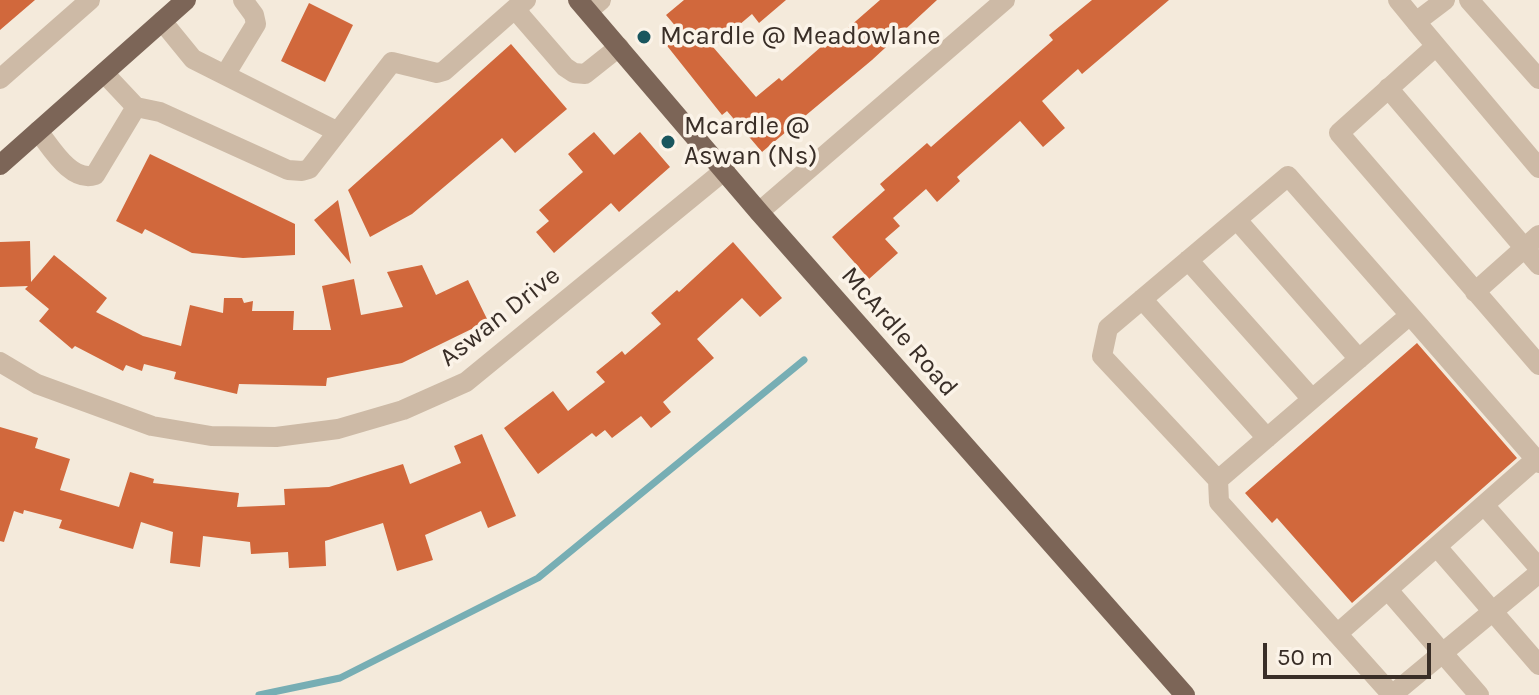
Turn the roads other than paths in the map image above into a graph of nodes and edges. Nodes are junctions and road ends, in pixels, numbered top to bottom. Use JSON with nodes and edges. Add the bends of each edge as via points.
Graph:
{"nodes":[{"id":1,"x":90,"y":0,"type":"edge"},
{"id":2,"x":186,"y":0,"type":"edge"},
{"id":3,"x":243,"y":0,"type":"edge"},
{"id":4,"x":1005,"y":0,"type":"edge"},
{"id":5,"x":1398,"y":0,"type":"edge"},
{"id":6,"x":1445,"y":0,"type":"edge"},
{"id":7,"x":1469,"y":0,"type":"edge"},
{"id":8,"x":523,"y":3,"type":"edge"},
{"id":9,"x":589,"y":4,"type":"edge"},
{"id":10,"x":162,"y":21,"type":"junction"},
{"id":11,"x":1416,"y":22,"type":"junction"},
{"id":12,"x":1436,"y":46,"type":"junction"},
{"id":13,"x":619,"y":47,"type":"junction"},
{"id":14,"x":104,"y":73,"type":"junction"},
{"id":15,"x":225,"y":75,"type":"junction"},
{"id":16,"x":0,"y":79,"type":"edge"},
{"id":17,"x":1539,"y":79,"type":"edge"},
{"id":18,"x":1388,"y":88,"type":"junction"},
{"id":19,"x":136,"y":107,"type":"junction"},
{"id":20,"x":38,"y":131,"type":"junction"},
{"id":21,"x":338,"y":132,"type":"junction"},
{"id":22,"x":0,"y":165,"type":"edge"},
{"id":23,"x":1539,"y":168,"type":"edge"},
{"id":24,"x":725,"y":170,"type":"junction"},
{"id":25,"x":759,"y":212,"type":"junction"},
{"id":26,"x":1237,"y":220,"type":"junction"},
{"id":27,"x":1532,"y":241,"type":"edge"},
{"id":28,"x":1188,"y":260,"type":"junction"},
{"id":29,"x":1539,"y":265,"type":"edge"},
{"id":30,"x":1475,"y":292,"type":"junction"},
{"id":31,"x":1142,"y":299,"type":"junction"},
{"id":32,"x":1410,"y":315,"type":"junction"},
{"id":33,"x":1359,"y":359,"type":"junction"},
{"id":34,"x":0,"y":362,"type":"edge"},
{"id":35,"x":1539,"y":365,"type":"edge"},
{"id":36,"x":1312,"y":399,"type":"junction"},
{"id":37,"x":1267,"y":438,"type":"junction"},
{"id":38,"x":1537,"y":461,"type":"edge"},
{"id":39,"x":1218,"y":480,"type":"junction"},
{"id":40,"x":1484,"y":505,"type":"junction"},
{"id":41,"x":1437,"y":547,"type":"junction"},
{"id":42,"x":1539,"y":570,"type":"edge"},
{"id":43,"x":1388,"y":590,"type":"junction"},
{"id":44,"x":1492,"y":612,"type":"junction"},
{"id":45,"x":1337,"y":634,"type":"junction"},
{"id":46,"x":1442,"y":653,"type":"junction"},
{"id":47,"x":1539,"y":665,"type":"edge"},
{"id":48,"x":1185,"y":695,"type":"edge"},
{"id":49,"x":1392,"y":695,"type":"edge"},
{"id":50,"x":1479,"y":695,"type":"edge"}],
"edges":[{"from":1,"to":16,"type":"street"},
{"from":2,"to":10,"type":"main road"},
{"from":3,"to":15,"type":"street","via":[[256,24]]},
{"from":4,"to":25,"type":"street"},
{"from":5,"to":11,"type":"street"},
{"from":6,"to":11,"type":"street"},
{"from":7,"to":17,"type":"street"},
{"from":8,"to":13,"type":"street","via":[[520,15],[574,73],[585,74]]},
{"from":8,"to":21,"type":"street","via":[[444,71],[392,62]]},
{"from":9,"to":13,"type":"main road","name":"McArdle Road"},
{"from":10,"to":14,"type":"main road"},
{"from":10,"to":15,"type":"street","via":[[193,59]]},
{"from":11,"to":12,"type":"street"},
{"from":12,"to":18,"type":"street"},
{"from":12,"to":23,"type":"street"},
{"from":13,"to":24,"type":"main road","name":"McArdle Road"},
{"from":14,"to":19,"type":"street"},
{"from":14,"to":20,"type":"main road"},
{"from":15,"to":21,"type":"street"},
{"from":18,"to":27,"type":"street"},
{"from":18,"to":30,"type":"street","via":[[1339,133]]},
{"from":19,"to":20,"type":"street","via":[[95,175],[88,177],[71,171]]},
{"from":19,"to":21,"type":"street","via":[[160,112],[288,170],[309,169]]},
{"from":20,"to":22,"type":"main road"},
{"from":24,"to":25,"type":"main road","name":"McArdle Road"},
{"from":24,"to":34,"type":"street","name":"Aswan Drive","via":[[466,382],[403,410],[338,429],[276,437],[211,436],[152,426],[37,384]]},
{"from":25,"to":48,"type":"main road","name":"McArdle Road"},
{"from":26,"to":28,"type":"street"},
{"from":26,"to":32,"type":"street","via":[[1288,176]]},
{"from":26,"to":33,"type":"street"},
{"from":27,"to":29,"type":"street"},
{"from":27,"to":30,"type":"street"},
{"from":28,"to":31,"type":"street"},
{"from":28,"to":36,"type":"street"},
{"from":30,"to":35,"type":"street"},
{"from":31,"to":37,"type":"street"},
{"from":31,"to":39,"type":"street","via":[[1108,328],[1102,356]]},
{"from":32,"to":33,"type":"street"},
{"from":32,"to":38,"type":"street"},
{"from":33,"to":36,"type":"street"},
{"from":36,"to":37,"type":"street"},
{"from":37,"to":39,"type":"street"},
{"from":38,"to":40,"type":"street"},
{"from":39,"to":45,"type":"street","via":[[1219,502]]},
{"from":40,"to":41,"type":"street"},
{"from":40,"to":42,"type":"street"},
{"from":41,"to":43,"type":"street"},
{"from":41,"to":44,"type":"street"},
{"from":42,"to":44,"type":"street"},
{"from":43,"to":45,"type":"street"},
{"from":43,"to":46,"type":"street"},
{"from":44,"to":46,"type":"street"},
{"from":44,"to":47,"type":"street"},
{"from":45,"to":49,"type":"street"},
{"from":46,"to":49,"type":"street"},
{"from":46,"to":50,"type":"street"}]}
